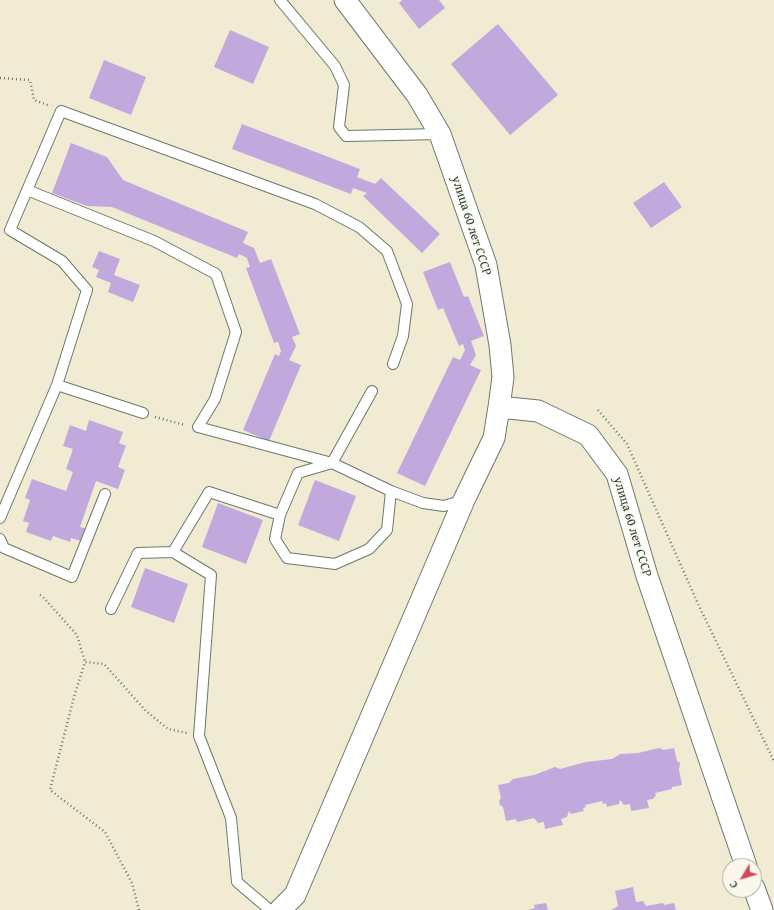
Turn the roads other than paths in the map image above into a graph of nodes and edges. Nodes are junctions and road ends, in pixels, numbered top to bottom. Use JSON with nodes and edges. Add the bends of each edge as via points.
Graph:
{"nodes":[{"id":1,"x":280,"y":0,"type":"edge"},
{"id":2,"x":345,"y":0,"type":"edge"},
{"id":3,"x":440,"y":134,"type":"junction"},
{"id":4,"x":27,"y":190,"type":"junction"},
{"id":5,"x":392,"y":364,"type":"dead end"},
{"id":6,"x":57,"y":385,"type":"junction"},
{"id":7,"x":372,"y":391,"type":"dead end"},
{"id":8,"x":499,"y":407,"type":"junction"},
{"id":9,"x":143,"y":413,"type":"road end"},
{"id":10,"x":332,"y":463,"type":"junction"},
{"id":11,"x":391,"y":491,"type":"junction"},
{"id":12,"x":105,"y":494,"type":"dead end"},
{"id":13,"x":464,"y":500,"type":"junction"},
{"id":14,"x":280,"y":514,"type":"junction"},
{"id":15,"x":0,"y":518,"type":"edge"},
{"id":16,"x":0,"y":539,"type":"edge"},
{"id":17,"x":173,"y":552,"type":"junction"},
{"id":18,"x":111,"y":609,"type":"dead end"},
{"id":19,"x":743,"y":858,"type":"edge"},
{"id":20,"x":758,"y":898,"type":"edge"},
{"id":21,"x":270,"y":910,"type":"edge"},
{"id":22,"x":280,"y":910,"type":"edge"},
{"id":23,"x":762,"y":910,"type":"edge"}],
"edges":[{"from":1,"to":3,"type":"lane","via":[[335,66],[344,85],[339,127],[346,136]]},
{"from":2,"to":3,"type":"street","name":"улица 60 лет СССР","via":[[417,95]]},
{"from":3,"to":8,"type":"street","name":"улица 60 лет СССР","via":[[486,265],[503,377]]},
{"from":4,"to":5,"type":"lane","via":[[61,111],[316,204],[359,227],[387,251],[407,304],[403,336]]},
{"from":4,"to":6,"type":"lane","via":[[10,230],[62,261],[87,290]]},
{"from":4,"to":10,"type":"lane","via":[[154,241],[216,274],[236,332],[215,400],[198,427]]},
{"from":6,"to":9,"type":"lane"},
{"from":6,"to":15,"type":"lane"},
{"from":7,"to":10,"type":"lane"},
{"from":8,"to":13,"type":"street","via":[[494,438]]},
{"from":8,"to":19,"type":"street","name":"улица 60 лет СССР","via":[[538,411],[588,435],[617,474],[647,576]]},
{"from":10,"to":11,"type":"lane"},
{"from":10,"to":14,"type":"lane","via":[[298,473]]},
{"from":11,"to":13,"type":"lane","via":[[423,503],[444,506]]},
{"from":11,"to":14,"type":"lane","via":[[386,530],[369,549],[335,564],[287,558],[275,539]]},
{"from":12,"to":16,"type":"lane","via":[[72,577],[4,548]]},
{"from":13,"to":22,"type":"street","via":[[295,895]]},
{"from":14,"to":17,"type":"lane","via":[[208,492]]},
{"from":17,"to":18,"type":"lane","via":[[138,553]]},
{"from":17,"to":21,"type":"lane","via":[[211,575],[199,736],[231,818],[237,882]]},
{"from":20,"to":23,"type":"street"}]}
